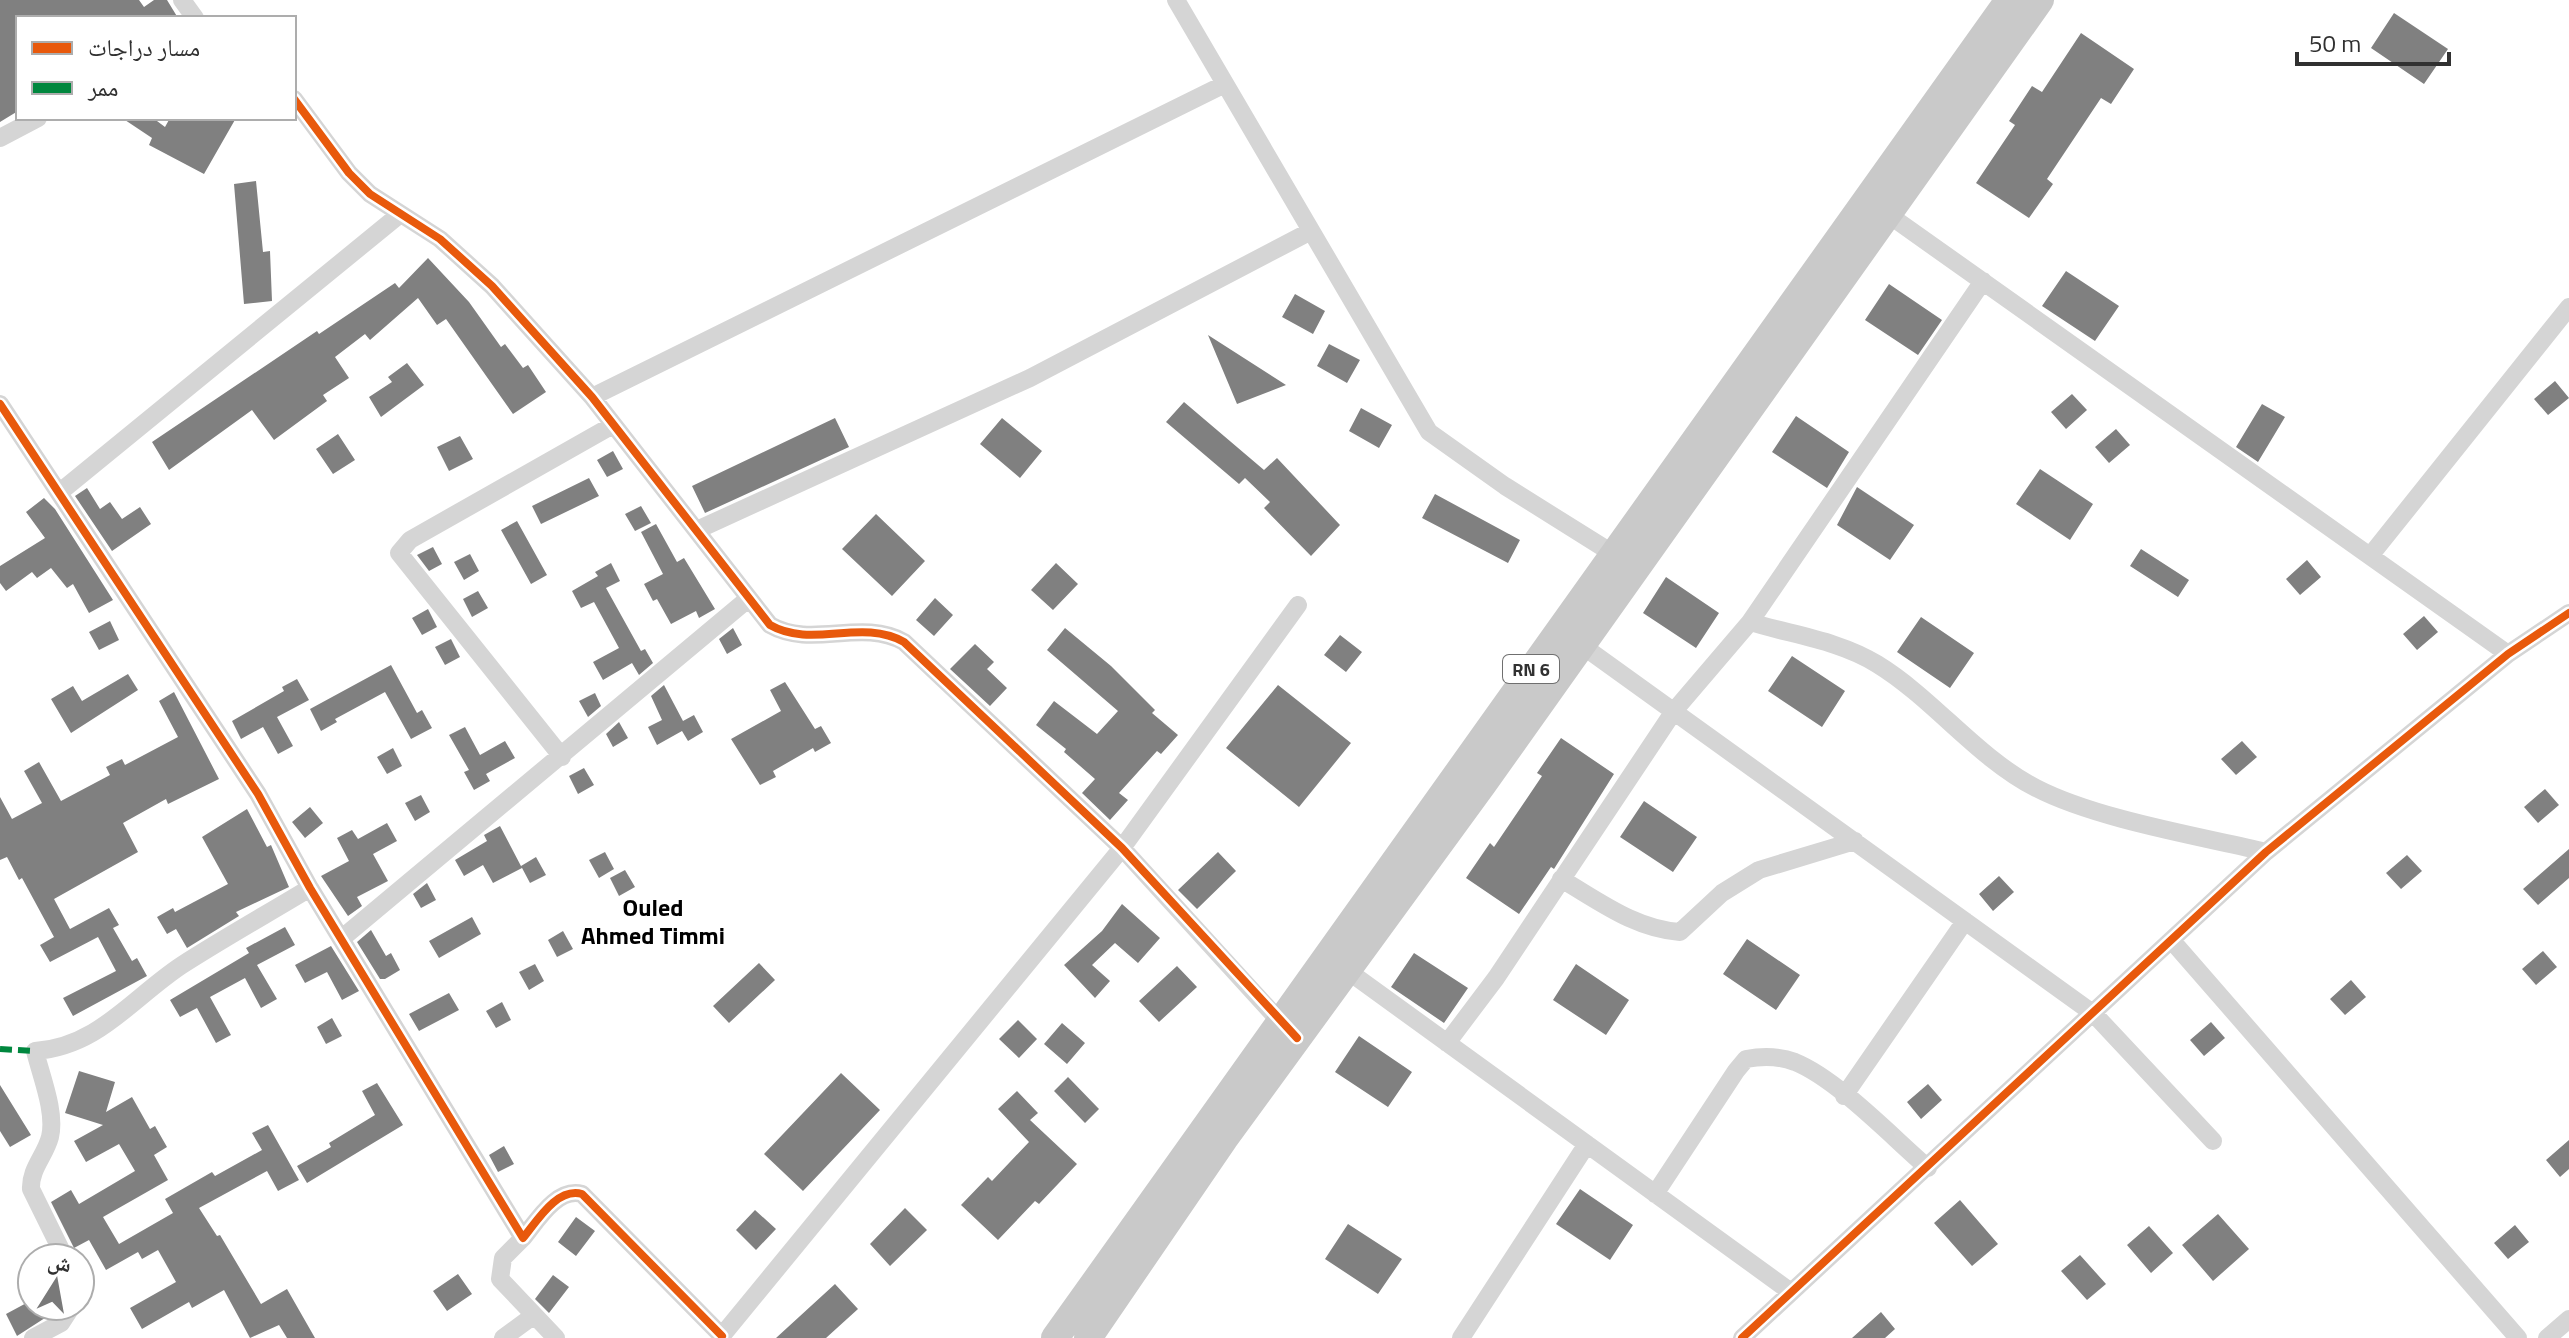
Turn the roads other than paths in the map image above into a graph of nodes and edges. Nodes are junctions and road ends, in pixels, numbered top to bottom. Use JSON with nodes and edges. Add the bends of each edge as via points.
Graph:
{"nodes":[{"id":1,"x":1176,"y":0,"type":"edge"},
{"id":2,"x":2009,"y":0,"type":"edge"},
{"id":3,"x":2040,"y":0,"type":"edge"},
{"id":4,"x":1225,"y":84,"type":"junction"},
{"id":5,"x":296,"y":102,"type":"edge"},
{"id":6,"x":34,"y":120,"type":"edge"},
{"id":7,"x":0,"y":138,"type":"edge"},
{"id":8,"x":399,"y":215,"type":"junction"},
{"id":9,"x":1889,"y":215,"type":"junction"},
{"id":10,"x":1311,"y":231,"type":"junction"},
{"id":11,"x":1983,"y":281,"type":"junction"},
{"id":12,"x":2569,"y":307,"type":"edge"},
{"id":13,"x":592,"y":397,"type":"junction"},
{"id":14,"x":0,"y":404,"type":"edge"},
{"id":15,"x":613,"y":425,"type":"junction"},
{"id":16,"x":60,"y":492,"type":"junction"},
{"id":17,"x":697,"y":530,"type":"junction"},
{"id":18,"x":1612,"y":553,"type":"junction"},
{"id":19,"x":2370,"y":556,"type":"junction"},
{"id":20,"x":748,"y":599,"type":"junction"},
{"id":21,"x":1298,"y":605,"type":"dead end"},
{"id":22,"x":2569,"y":613,"type":"edge"},
{"id":23,"x":1750,"y":622,"type":"junction"},
{"id":24,"x":1580,"y":644,"type":"junction"},
{"id":25,"x":2508,"y":654,"type":"junction"},
{"id":26,"x":1674,"y":711,"type":"junction"},
{"id":27,"x":562,"y":757,"type":"junction"},
{"id":28,"x":1855,"y":841,"type":"junction"},
{"id":29,"x":1122,"y":848,"type":"junction"},
{"id":30,"x":2266,"y":852,"type":"junction"},
{"id":31,"x":1561,"y":879,"type":"junction"},
{"id":32,"x":310,"y":888,"type":"junction"},
{"id":33,"x":1965,"y":921,"type":"junction"},
{"id":34,"x":341,"y":939,"type":"junction"},
{"id":35,"x":2173,"y":942,"type":"junction"},
{"id":36,"x":1348,"y":971,"type":"junction"},
{"id":37,"x":2094,"y":1014,"type":"junction"},
{"id":38,"x":1289,"y":1030,"type":"junction"},
{"id":39,"x":1447,"y":1043,"type":"junction"},
{"id":40,"x":1844,"y":1096,"type":"junction"},
{"id":41,"x":2213,"y":1141,"type":"dead end"},
{"id":42,"x":1587,"y":1144,"type":"junction"},
{"id":43,"x":1928,"y":1168,"type":"junction"},
{"id":44,"x":1655,"y":1194,"type":"junction"},
{"id":45,"x":523,"y":1238,"type":"junction"},
{"id":46,"x":57,"y":1242,"type":"edge"},
{"id":47,"x":1791,"y":1292,"type":"junction"},
{"id":48,"x":533,"y":1316,"type":"junction"},
{"id":49,"x":2569,"y":1319,"type":"edge"},
{"id":50,"x":62,"y":1322,"type":"edge"},
{"id":51,"x":721,"y":1337,"type":"edge"},
{"id":52,"x":1744,"y":1337,"type":"edge"},
{"id":53,"x":33,"y":1338,"type":"edge"},
{"id":54,"x":503,"y":1338,"type":"edge"},
{"id":55,"x":556,"y":1338,"type":"edge"},
{"id":56,"x":1055,"y":1338,"type":"edge"},
{"id":57,"x":1088,"y":1338,"type":"edge"},
{"id":58,"x":1461,"y":1338,"type":"edge"},
{"id":59,"x":2518,"y":1338,"type":"edge"},
{"id":60,"x":2547,"y":1338,"type":"edge"}],
"edges":[{"from":1,"to":4,"type":"street"},
{"from":2,"to":18,"type":"main road","number":"RN 6"},
{"from":3,"to":9,"type":"main road","number":"RN 6"},
{"from":4,"to":10,"type":"street"},
{"from":4,"to":13,"type":"street"},
{"from":5,"to":8,"type":"street","via":[[349,173]]},
{"from":6,"to":7,"type":"street"},
{"from":8,"to":13,"type":"street","via":[[440,239],[492,286]]},
{"from":8,"to":16,"type":"street"},
{"from":9,"to":11,"type":"street"},
{"from":9,"to":24,"type":"main road","number":"RN 6"},
{"from":10,"to":17,"type":"street","via":[[1030,378]]},
{"from":10,"to":18,"type":"street","via":[[1429,432]]},
{"from":11,"to":19,"type":"street"},
{"from":11,"to":23,"type":"street"},
{"from":12,"to":19,"type":"street"},
{"from":13,"to":15,"type":"street"},
{"from":14,"to":16,"type":"street"},
{"from":15,"to":17,"type":"street"},
{"from":15,"to":27,"type":"street","via":[[410,540],[399,553]]},
{"from":16,"to":32,"type":"street","via":[[226,743]]},
{"from":17,"to":20,"type":"street"},
{"from":18,"to":38,"type":"main road","number":"RN 6"},
{"from":19,"to":25,"type":"street"},
{"from":20,"to":27,"type":"street"},
{"from":20,"to":29,"type":"street","via":[[782,632],[803,636],[869,631],[904,642]]},
{"from":21,"to":29,"type":"street"},
{"from":22,"to":25,"type":"street"},
{"from":23,"to":26,"type":"street"},
{"from":23,"to":30,"type":"street","via":[[1846,649],[1878,665],[2037,789],[2108,813]]},
{"from":24,"to":26,"type":"street"},
{"from":24,"to":36,"type":"main road","number":"RN 6"},
{"from":25,"to":30,"type":"street"},
{"from":26,"to":28,"type":"street"},
{"from":26,"to":31,"type":"street"},
{"from":27,"to":34,"type":"street"},
{"from":28,"to":31,"type":"street","via":[[1759,870],[1722,893],[1680,932],[1630,920]]},
{"from":28,"to":33,"type":"street"},
{"from":29,"to":38,"type":"street"},
{"from":29,"to":51,"type":"street"},
{"from":30,"to":35,"type":"street"},
{"from":31,"to":39,"type":"street"},
{"from":32,"to":34,"type":"street"},
{"from":32,"to":46,"type":"street","via":[[179,967],[79,1043],[35,1051],[52,1124],[30,1176],[31,1189]]},
{"from":33,"to":37,"type":"street"},
{"from":33,"to":40,"type":"street"},
{"from":34,"to":45,"type":"street"},
{"from":35,"to":37,"type":"street"},
{"from":35,"to":59,"type":"street"},
{"from":36,"to":38,"type":"main road","number":"RN 6"},
{"from":36,"to":39,"type":"street"},
{"from":37,"to":41,"type":"street"},
{"from":37,"to":43,"type":"street"},
{"from":38,"to":56,"type":"main road","number":"RN 6"},
{"from":38,"to":57,"type":"main road","number":"RN 6"},
{"from":39,"to":42,"type":"street"},
{"from":40,"to":43,"type":"street"},
{"from":40,"to":44,"type":"street","via":[[1795,1062],[1765,1056],[1746,1059]]},
{"from":42,"to":44,"type":"street"},
{"from":42,"to":58,"type":"street"},
{"from":43,"to":47,"type":"street"},
{"from":44,"to":47,"type":"street"},
{"from":45,"to":48,"type":"street","via":[[503,1258],[499,1274]]},
{"from":45,"to":51,"type":"street","via":[[556,1201],[570,1192],[582,1194]]},
{"from":47,"to":52,"type":"street"},
{"from":48,"to":54,"type":"street"},
{"from":48,"to":55,"type":"street"},
{"from":49,"to":60,"type":"street"},
{"from":50,"to":53,"type":"street"}]}
